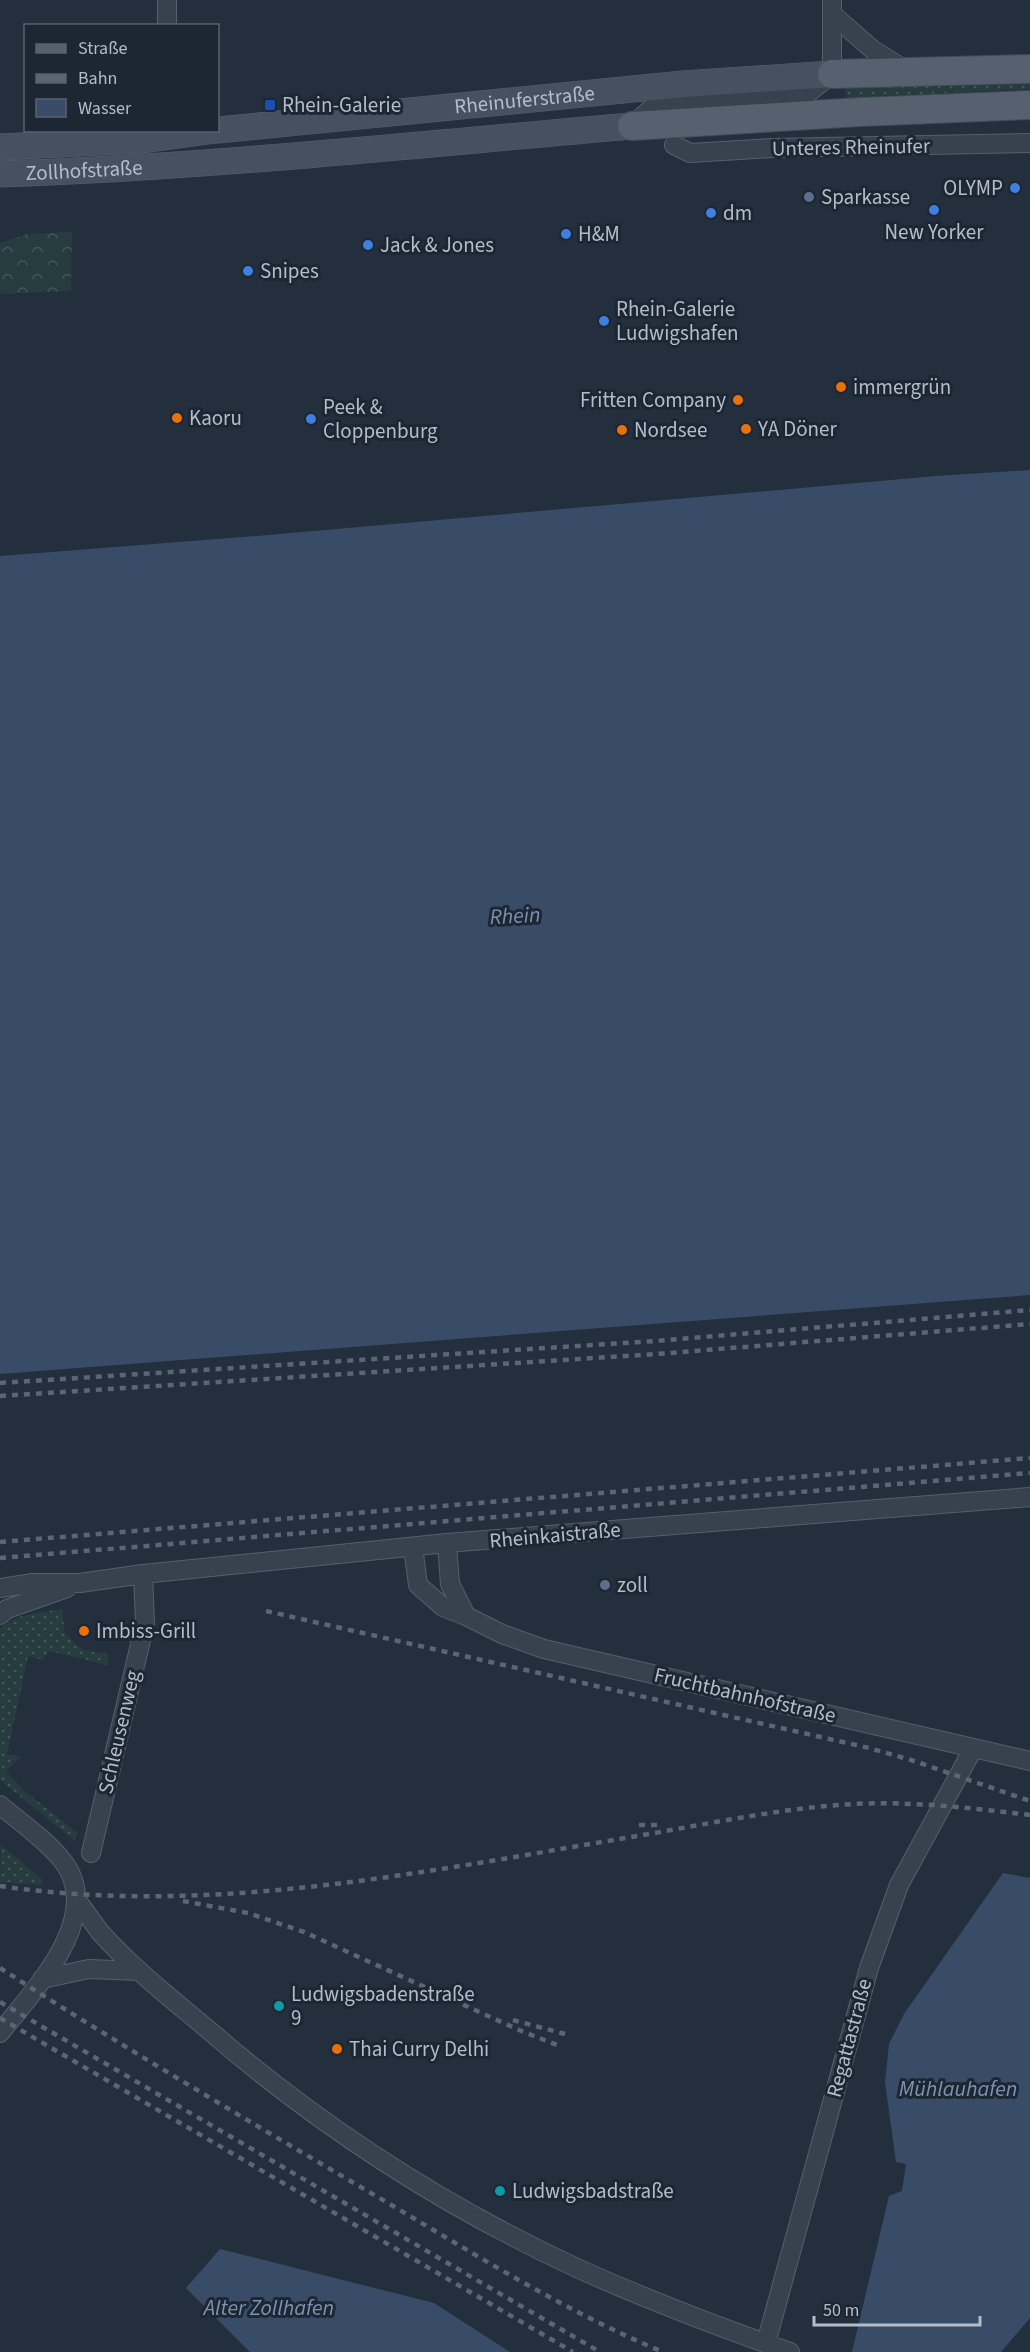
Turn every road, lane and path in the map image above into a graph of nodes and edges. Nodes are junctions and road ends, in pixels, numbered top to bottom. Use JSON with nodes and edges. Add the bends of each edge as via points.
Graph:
{"nodes":[{"id":1,"x":167,"y":0,"type":"edge"},
{"id":2,"x":832,"y":7,"type":"edge"},
{"id":3,"x":167,"y":24,"type":"edge"},
{"id":4,"x":1030,"y":69,"type":"edge"},
{"id":5,"x":909,"y":72,"type":"junction"},
{"id":6,"x":832,"y":74,"type":"junction"},
{"id":7,"x":1030,"y":105,"type":"edge"},
{"id":8,"x":632,"y":126,"type":"junction"},
{"id":9,"x":219,"y":130,"type":"edge"},
{"id":10,"x":184,"y":132,"type":"edge"},
{"id":11,"x":168,"y":133,"type":"edge"},
{"id":12,"x":1030,"y":143,"type":"edge"},
{"id":13,"x":674,"y":145,"type":"dead end"},
{"id":14,"x":0,"y":147,"type":"edge"},
{"id":15,"x":168,"y":165,"type":"junction"},
{"id":16,"x":0,"y":174,"type":"edge"},
{"id":17,"x":1030,"y":1497,"type":"edge"},
{"id":18,"x":447,"y":1543,"type":"junction"},
{"id":19,"x":413,"y":1546,"type":"junction"},
{"id":20,"x":143,"y":1574,"type":"junction"},
{"id":21,"x":80,"y":1583,"type":"junction"},
{"id":22,"x":0,"y":1588,"type":"edge"},
{"id":23,"x":0,"y":1615,"type":"edge"},
{"id":24,"x":466,"y":1616,"type":"junction"},
{"id":25,"x":973,"y":1749,"type":"junction"},
{"id":26,"x":1030,"y":1761,"type":"edge"},
{"id":27,"x":0,"y":1805,"type":"edge"},
{"id":28,"x":91,"y":1853,"type":"dead end"},
{"id":29,"x":76,"y":1899,"type":"junction"},
{"id":30,"x":139,"y":1971,"type":"junction"},
{"id":31,"x":42,"y":1979,"type":"junction"},
{"id":32,"x":0,"y":2034,"type":"edge"},
{"id":33,"x":766,"y":2343,"type":"junction"},
{"id":34,"x":790,"y":2352,"type":"edge"}],
"edges":[{"from":1,"to":3,"type":"street"},
{"from":2,"to":5,"type":"street","via":[[873,50]]},
{"from":2,"to":6,"type":"street"},
{"from":4,"to":5,"type":"main road","name":"Rheinuferstraße"},
{"from":5,"to":6,"type":"main road","name":"Rheinuferstraße"},
{"from":6,"to":8,"type":"street","via":[[807,94],[654,106]]},
{"from":6,"to":9,"type":"main road","name":"Rheinuferstraße","via":[[683,84]]},
{"from":7,"to":8,"type":"main road","name":"Rheinuferstraße"},
{"from":8,"to":15,"type":"main road","name":"Rheinuferstraße"},
{"from":10,"to":11,"type":"main road","name":"Rheinuferstraße"},
{"from":11,"to":14,"type":"main road","name":"Zollhofstraße","via":[[141,140]]},
{"from":11,"to":15,"type":"street"},
{"from":12,"to":13,"type":"street","name":"Unteres Rheinufer","via":[[690,153]]},
{"from":15,"to":16,"type":"main road","name":"Zollhofstraße"},
{"from":17,"to":18,"type":"street","name":"Rheinkaistraße"},
{"from":18,"to":19,"type":"street","name":"Rheinkaistraße"},
{"from":18,"to":24,"type":"street","via":[[450,1584]]},
{"from":19,"to":20,"type":"street","name":"Rheinkaistraße"},
{"from":19,"to":24,"type":"street","name":"Fruchtbahnhofstraße","via":[[418,1585],[442,1607]]},
{"from":20,"to":21,"type":"street","name":"Rheinkaistraße"},
{"from":20,"to":28,"type":"street","name":"Schleusenweg","via":[[145,1623]]},
{"from":21,"to":22,"type":"street","name":"Rheinkaistraße"},
{"from":21,"to":23,"type":"street","name":"Rheinkaistraße"},
{"from":24,"to":25,"type":"street","name":"Fruchtbahnhofstraße","via":[[544,1649]]},
{"from":25,"to":26,"type":"street","name":"Fruchtbahnhofstraße"},
{"from":25,"to":33,"type":"street","name":"Regattastraße","via":[[899,1885],[868,1968]]},
{"from":27,"to":29,"type":"street","via":[[63,1861],[72,1877]]},
{"from":29,"to":30,"type":"street","via":[[100,1931]]},
{"from":29,"to":31,"type":"street","via":[[71,1930]]},
{"from":30,"to":31,"type":"street","via":[[89,1970]]},
{"from":30,"to":33,"type":"street","via":[[312,2113],[404,2174],[579,2269]]},
{"from":31,"to":32,"type":"street"},
{"from":33,"to":34,"type":"street"}]}
